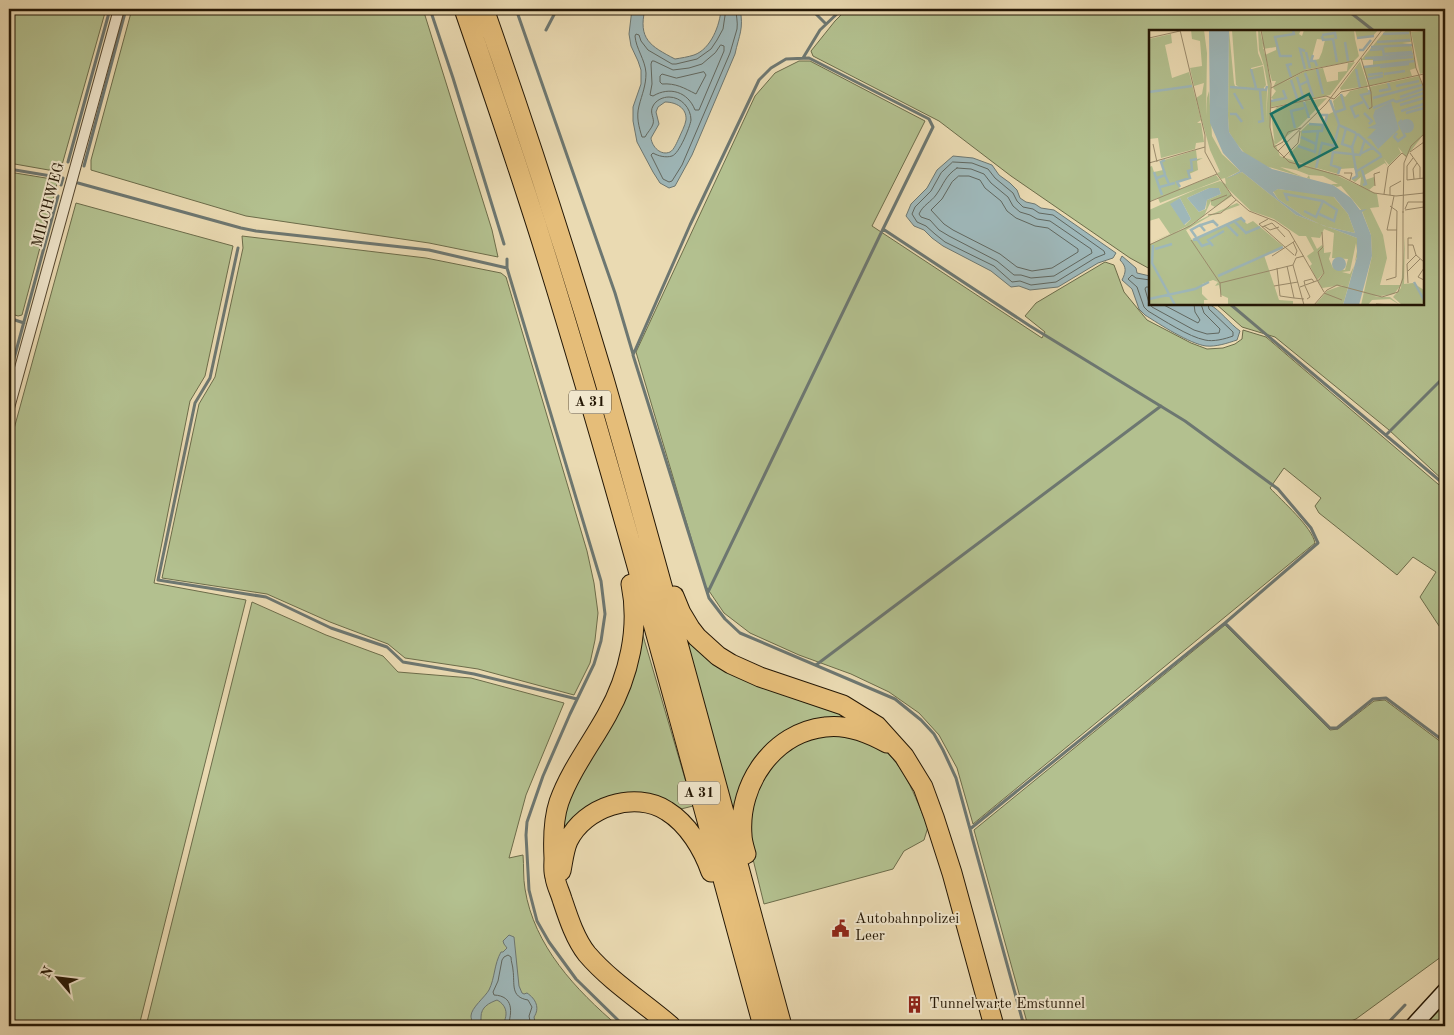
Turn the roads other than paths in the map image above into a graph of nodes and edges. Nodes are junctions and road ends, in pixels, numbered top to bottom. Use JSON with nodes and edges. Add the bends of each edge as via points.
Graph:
{"nodes":[{"id":1,"x":118,"y":9,"type":"edge"},
{"id":2,"x":464,"y":9,"type":"edge"},
{"id":3,"x":484,"y":9,"type":"edge"},
{"id":4,"x":9,"y":408,"type":"edge"},
{"id":5,"x":629,"y":541,"type":"junction"},
{"id":6,"x":652,"y":551,"type":"junction"},
{"id":7,"x":904,"y":756,"type":"junction"},
{"id":8,"x":744,"y":883,"type":"junction"},
{"id":9,"x":563,"y":902,"type":"junction"},
{"id":10,"x":741,"y":947,"type":"junction"},
{"id":11,"x":1445,"y":991,"type":"edge"},
{"id":12,"x":670,"y":1026,"type":"edge"},
{"id":13,"x":763,"y":1026,"type":"edge"},
{"id":14,"x":782,"y":1026,"type":"edge"},
{"id":15,"x":994,"y":1026,"type":"edge"},
{"id":16,"x":1412,"y":1026,"type":"edge"}],
"edges":[{"from":1,"to":4,"type":"street","name":"MILCHWEG"},
{"from":2,"to":5,"type":"highway","number":"A 31","via":[[538,228]]},
{"from":3,"to":6,"type":"highway","number":"A 31","via":[[522,116],[574,282]]},
{"from":5,"to":9,"type":"highway","via":[[626,567],[634,613],[629,658],[607,715],[559,803],[553,835],[554,876]]},
{"from":5,"to":10,"type":"highway","number":"A 31"},
{"from":6,"to":7,"type":"highway","via":[[666,566],[672,590],[690,628],[718,656],[760,677],[843,705],[877,726]]},
{"from":6,"to":8,"type":"highway","number":"A 31"},
{"from":7,"to":8,"type":"highway","via":[[875,736],[850,728],[826,726],[804,731],[784,741],[756,773],[749,788],[742,820],[746,858]]},
{"from":7,"to":15,"type":"highway","via":[[934,817]]},
{"from":8,"to":14,"type":"highway","number":"A 31"},
{"from":9,"to":10,"type":"highway","via":[[561,872],[573,833],[603,808],[628,802],[648,803],[676,818],[702,851],[728,931]]},
{"from":9,"to":12,"type":"highway","via":[[586,953],[622,988]]},
{"from":10,"to":13,"type":"highway","number":"A 31"},
{"from":11,"to":16,"type":"main road"}]}
